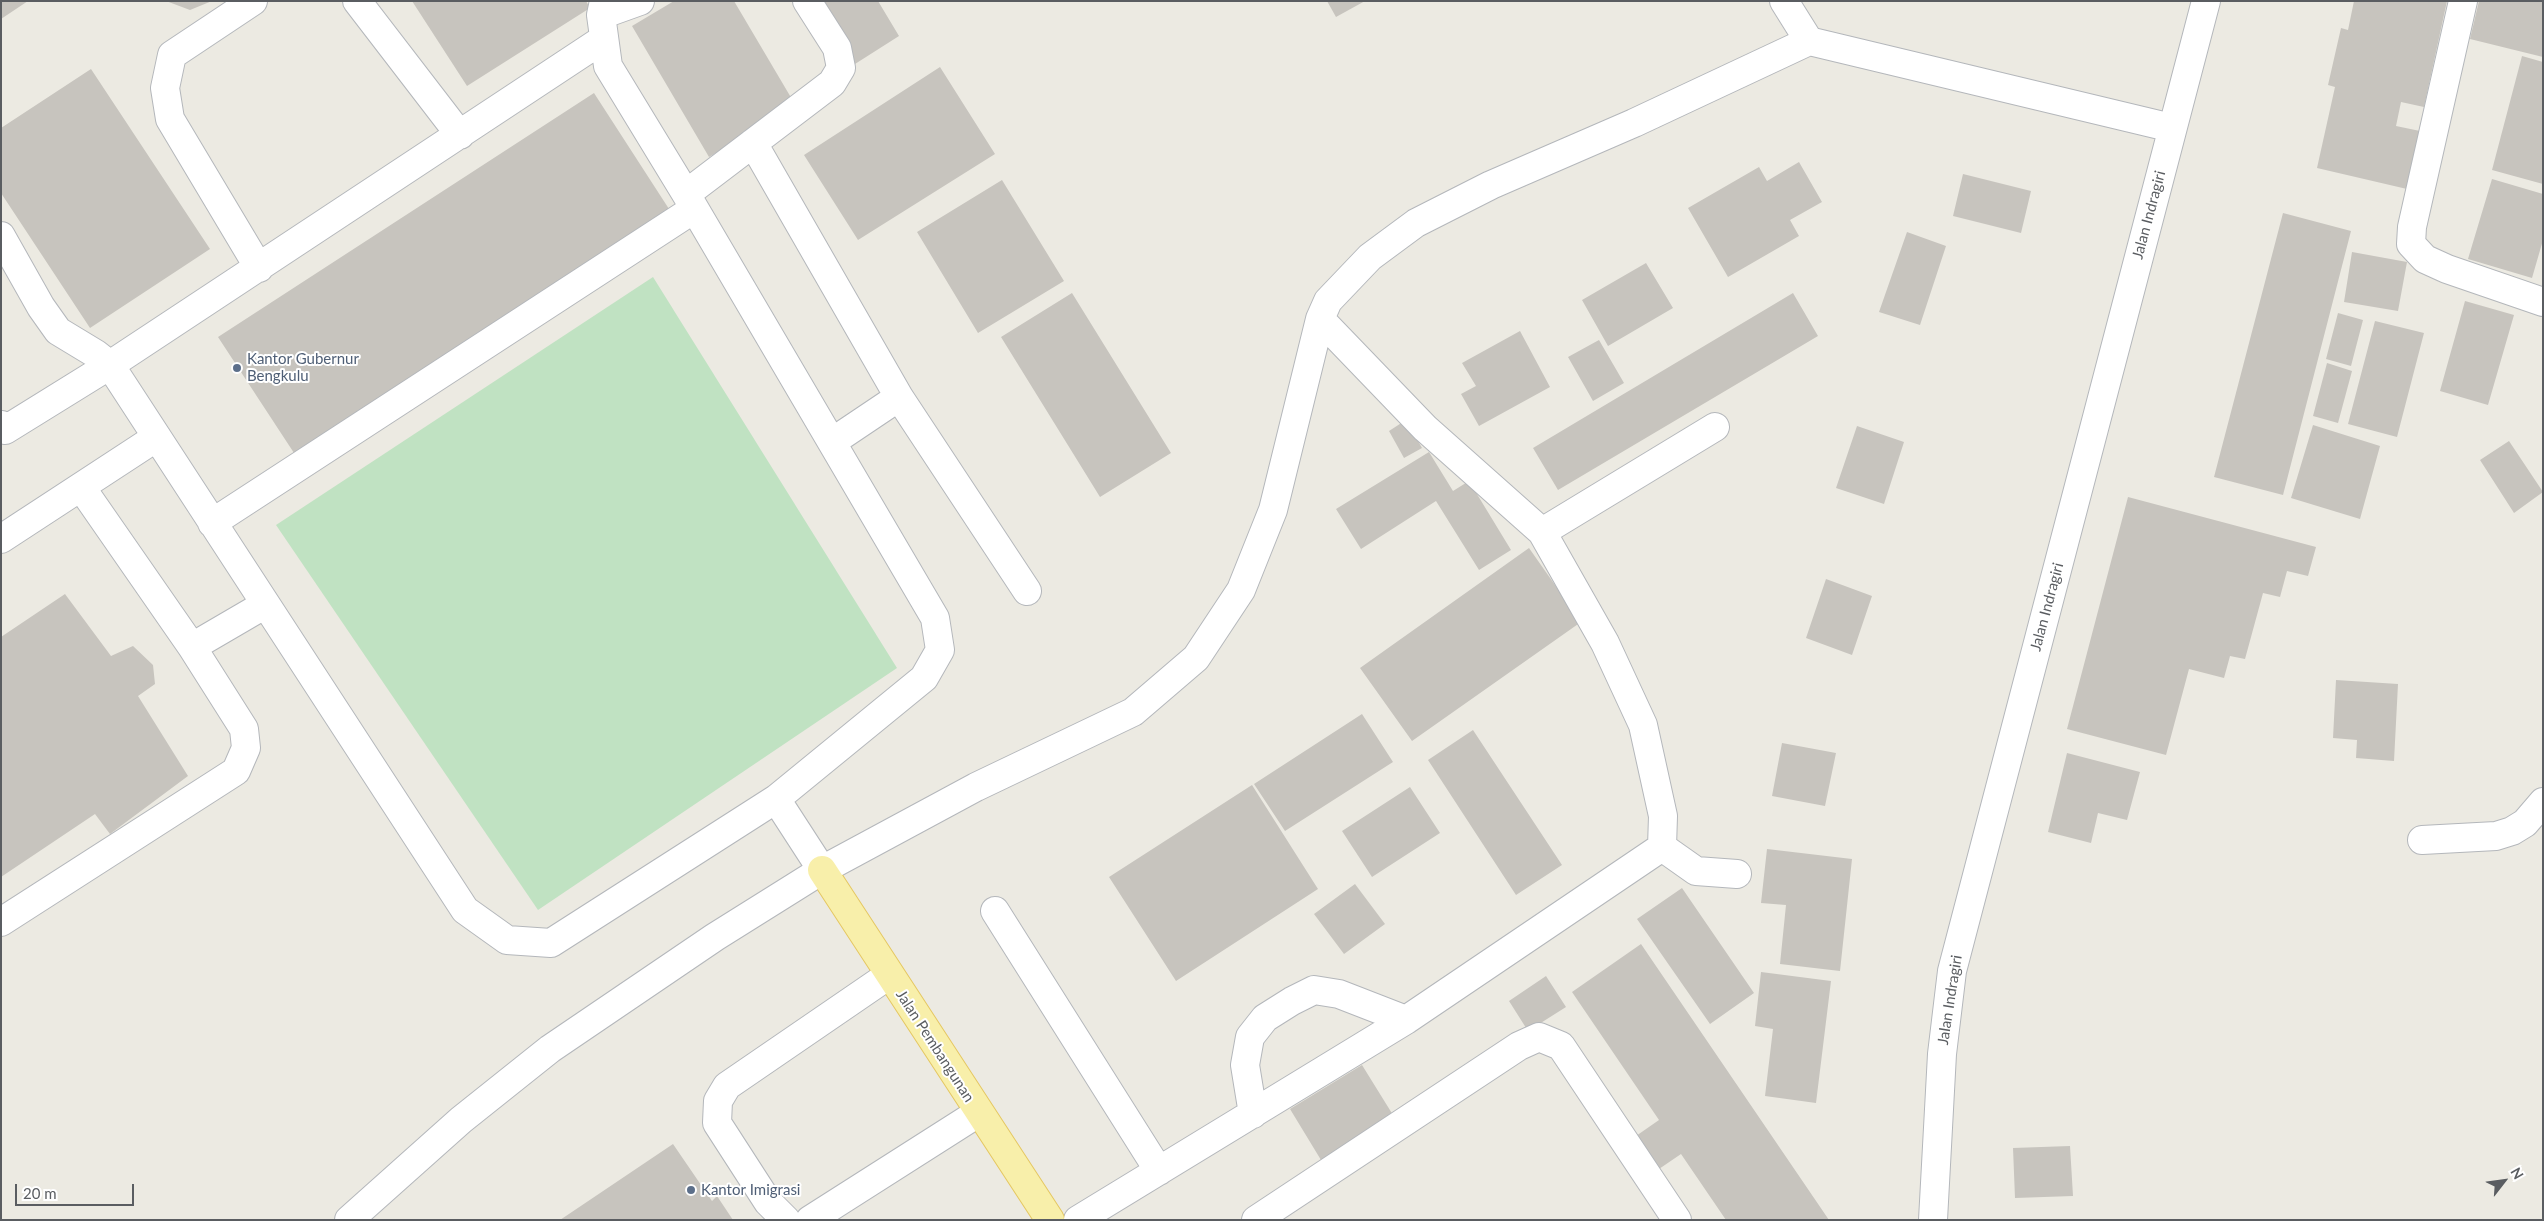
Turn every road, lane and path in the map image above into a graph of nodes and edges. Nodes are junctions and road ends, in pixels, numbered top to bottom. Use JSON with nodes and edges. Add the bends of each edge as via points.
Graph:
{"nodes":[{"id":1,"x":253,"y":1,"type":"edge"},
{"id":2,"x":358,"y":1,"type":"edge"},
{"id":3,"x":640,"y":1,"type":"edge"},
{"id":4,"x":807,"y":1,"type":"edge"},
{"id":5,"x":1784,"y":1,"type":"edge"},
{"id":6,"x":2206,"y":1,"type":"edge"},
{"id":7,"x":2463,"y":1,"type":"edge"},
{"id":8,"x":602,"y":19,"type":"edge"},
{"id":9,"x":1809,"y":41,"type":"junction"},
{"id":10,"x":2172,"y":128,"type":"junction"},
{"id":11,"x":460,"y":135,"type":"junction"},
{"id":12,"x":753,"y":143,"type":"junction"},
{"id":13,"x":690,"y":201,"type":"junction"},
{"id":14,"x":1,"y":236,"type":"edge"},
{"id":15,"x":259,"y":268,"type":"junction"},
{"id":16,"x":2543,"y":302,"type":"edge"},
{"id":17,"x":1320,"y":320,"type":"junction"},
{"id":18,"x":110,"y":365,"type":"junction"},
{"id":19,"x":899,"y":397,"type":"junction"},
{"id":20,"x":1714,"y":427,"type":"dead end"},
{"id":21,"x":2,"y":429,"type":"edge"},
{"id":22,"x":157,"y":437,"type":"junction"},
{"id":23,"x":832,"y":442,"type":"junction"},
{"id":24,"x":81,"y":487,"type":"junction"},
{"id":25,"x":212,"y":523,"type":"junction"},
{"id":26,"x":1542,"y":532,"type":"junction"},
{"id":27,"x":1,"y":539,"type":"edge"},
{"id":28,"x":1027,"y":592,"type":"dead end"},
{"id":29,"x":264,"y":605,"type":"junction"},
{"id":30,"x":192,"y":647,"type":"junction"},
{"id":31,"x":776,"y":799,"type":"junction"},
{"id":32,"x":2543,"y":802,"type":"edge"},
{"id":33,"x":2422,"y":840,"type":"dead end"},
{"id":34,"x":1662,"y":847,"type":"junction"},
{"id":35,"x":822,"y":870,"type":"junction"},
{"id":36,"x":1737,"y":874,"type":"dead end"},
{"id":37,"x":995,"y":911,"type":"dead end"},
{"id":38,"x":1,"y":922,"type":"edge"},
{"id":39,"x":890,"y":974,"type":"junction"},
{"id":40,"x":1406,"y":1020,"type":"junction"},
{"id":41,"x":978,"y":1113,"type":"junction"},
{"id":42,"x":1253,"y":1114,"type":"junction"},
{"id":43,"x":1159,"y":1171,"type":"junction"},
{"id":44,"x":349,"y":1220,"type":"edge"},
{"id":45,"x":786,"y":1220,"type":"edge"},
{"id":46,"x":810,"y":1220,"type":"edge"},
{"id":47,"x":1050,"y":1220,"type":"edge"},
{"id":48,"x":1078,"y":1220,"type":"edge"},
{"id":49,"x":1256,"y":1220,"type":"edge"},
{"id":50,"x":1677,"y":1220,"type":"edge"},
{"id":51,"x":1934,"y":1220,"type":"edge"}],
"edges":[{"from":1,"to":15,"type":"street","via":[[172,55],[165,88],[170,119]]},
{"from":2,"to":11,"type":"street"},
{"from":3,"to":8,"type":"street"},
{"from":4,"to":12,"type":"street","via":[[837,48],[841,68],[832,83]]},
{"from":5,"to":9,"type":"street"},
{"from":6,"to":10,"type":"street","name":"Jalan Indragiri"},
{"from":7,"to":16,"type":"street","via":[[2412,227],[2411,244],[2425,259],[2447,269]]},
{"from":8,"to":11,"type":"street"},
{"from":8,"to":13,"type":"street","via":[[608,66]]},
{"from":9,"to":10,"type":"street"},
{"from":9,"to":17,"type":"street","via":[[1634,123],[1491,185],[1416,223],[1370,257],[1328,301]]},
{"from":10,"to":51,"type":"street","name":"Jalan Indragiri","via":[[1952,971],[1942,1054]]},
{"from":11,"to":15,"type":"street"},
{"from":12,"to":13,"type":"street"},
{"from":12,"to":19,"type":"street"},
{"from":13,"to":23,"type":"street"},
{"from":13,"to":25,"type":"street"},
{"from":14,"to":18,"type":"street","via":[[58,331]]},
{"from":15,"to":18,"type":"street"},
{"from":17,"to":26,"type":"street","via":[[1425,428]]},
{"from":17,"to":35,"type":"street","via":[[1273,510],[1241,590],[1196,658],[1133,712],[976,787]]},
{"from":18,"to":21,"type":"street"},
{"from":18,"to":22,"type":"street"},
{"from":19,"to":23,"type":"street"},
{"from":19,"to":28,"type":"street"},
{"from":20,"to":26,"type":"street"},
{"from":22,"to":24,"type":"street"},
{"from":22,"to":25,"type":"street"},
{"from":23,"to":31,"type":"street","via":[[935,618],[940,650],[924,678]]},
{"from":24,"to":27,"type":"street"},
{"from":24,"to":30,"type":"street"},
{"from":25,"to":29,"type":"street"},
{"from":26,"to":34,"type":"street","via":[[1605,643],[1643,725],[1663,816]]},
{"from":29,"to":30,"type":"street"},
{"from":29,"to":31,"type":"street","via":[[465,910],[507,940],[551,943]]},
{"from":30,"to":38,"type":"street","via":[[244,729],[246,748],[236,772]]},
{"from":31,"to":35,"type":"street"},
{"from":32,"to":33,"type":"street","via":[[2525,823],[2512,831],[2496,836]]},
{"from":34,"to":36,"type":"street","via":[[1696,871]]},
{"from":34,"to":40,"type":"street"},
{"from":35,"to":39,"type":"main road","name":"Jalan Pembangunan"},
{"from":35,"to":44,"type":"street","via":[[715,937],[550,1049],[461,1120]]},
{"from":37,"to":43,"type":"street"},
{"from":39,"to":41,"type":"main road","name":"Jalan Pembangunan"},
{"from":39,"to":45,"type":"street","via":[[726,1086],[718,1101],[717,1123],[768,1202]]},
{"from":40,"to":42,"type":"street"},
{"from":40,"to":42,"type":"street","via":[[1339,994],[1314,990],[1292,1001],[1265,1018],[1250,1037],[1245,1065]]},
{"from":41,"to":46,"type":"street"},
{"from":41,"to":47,"type":"main road","name":"Jalan Pembangunan"},
{"from":42,"to":43,"type":"street"},
{"from":43,"to":48,"type":"street"},
{"from":49,"to":50,"type":"street","via":[[1519,1046],[1539,1037],[1561,1046]]}]}
